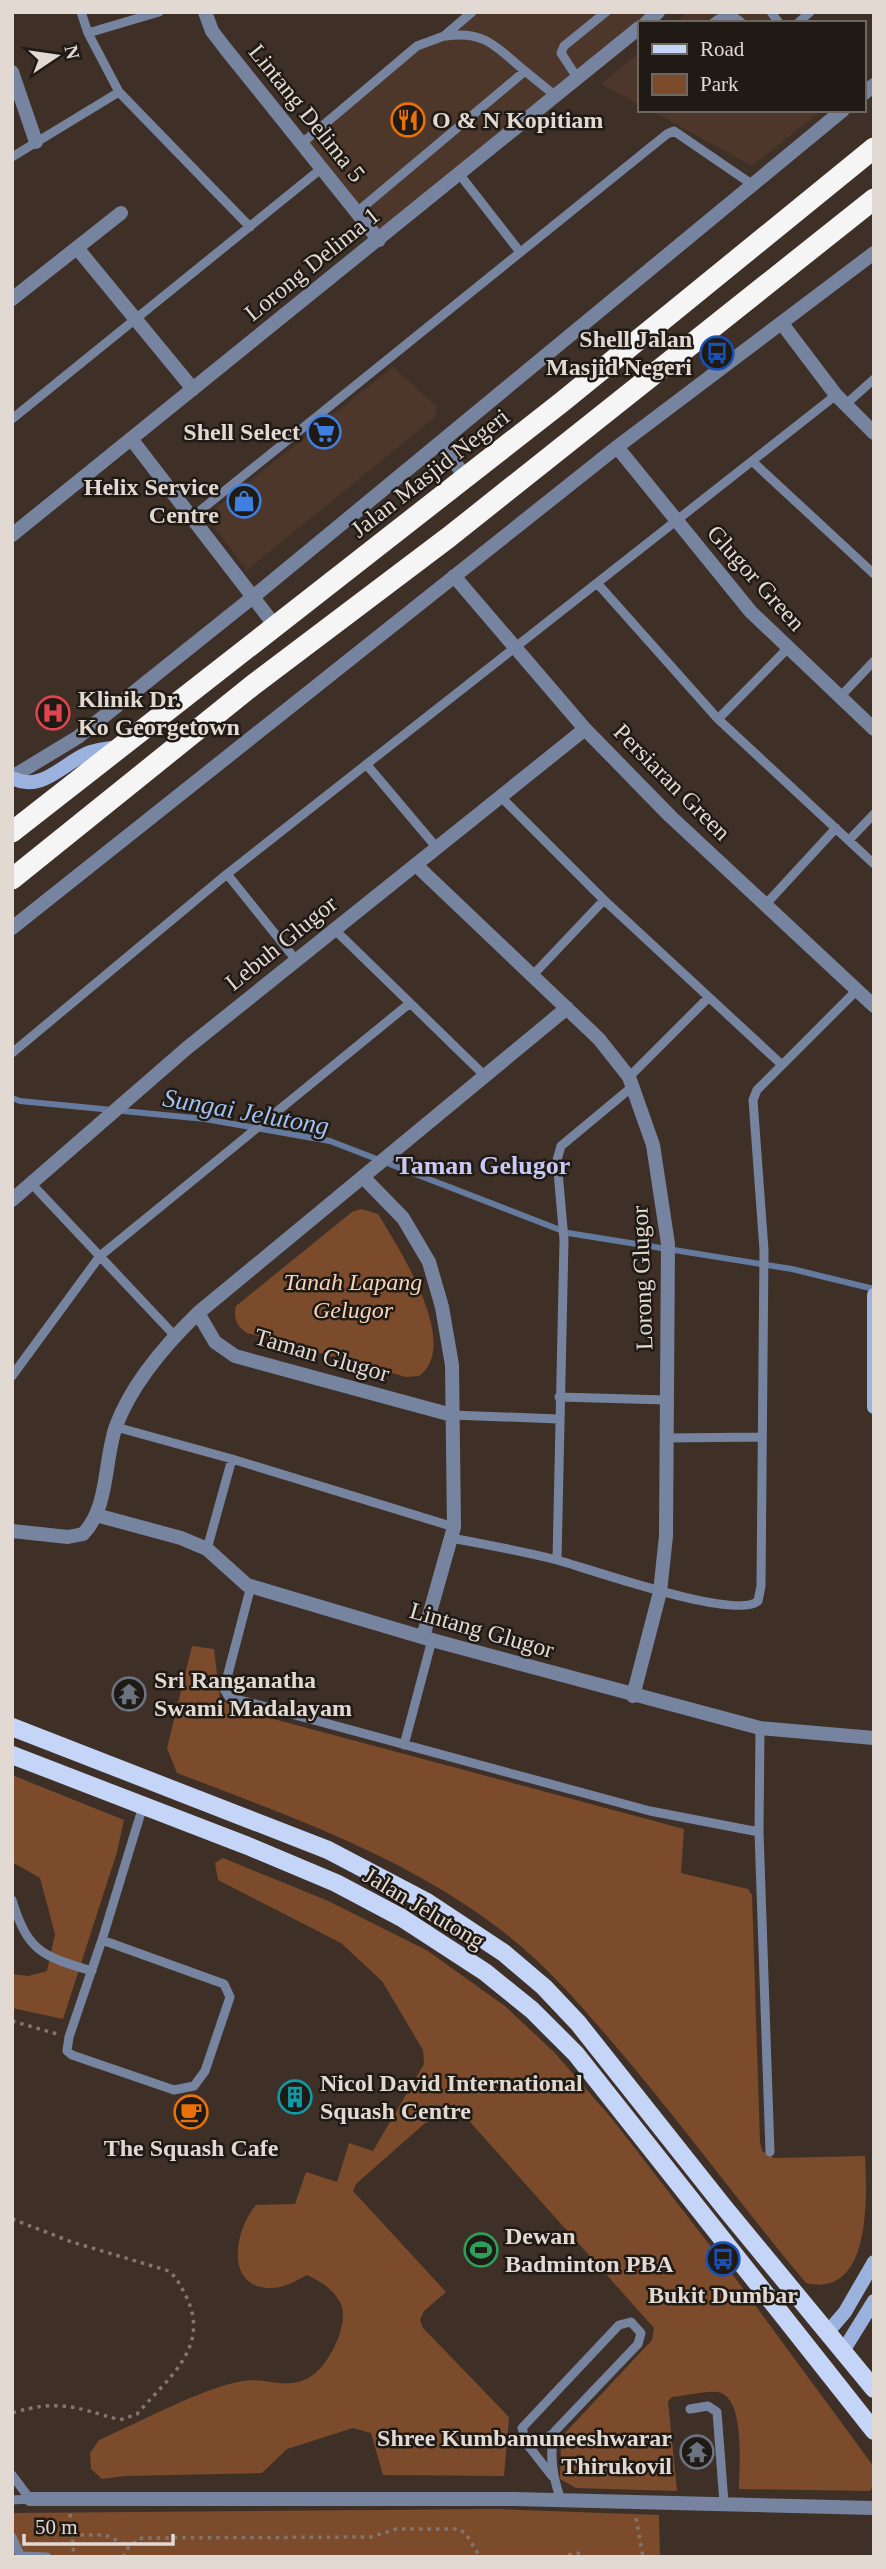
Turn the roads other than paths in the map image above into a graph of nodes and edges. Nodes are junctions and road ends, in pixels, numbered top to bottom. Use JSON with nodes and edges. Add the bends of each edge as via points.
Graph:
{"nodes":[{"id":1,"x":81,"y":12,"type":"edge"},
{"id":2,"x":159,"y":12,"type":"edge"},
{"id":3,"x":205,"y":12,"type":"edge"},
{"id":4,"x":472,"y":12,"type":"edge"},
{"id":5,"x":606,"y":12,"type":"edge"},
{"id":6,"x":715,"y":21,"type":"edge"},
{"id":7,"x":738,"y":21,"type":"edge"},
{"id":8,"x":638,"y":29,"type":"edge"},
{"id":9,"x":88,"y":33,"type":"junction"},
{"id":10,"x":444,"y":36,"type":"junction"},
{"id":11,"x":525,"y":71,"type":"junction"},
{"id":12,"x":12,"y":72,"type":"edge"},
{"id":13,"x":579,"y":79,"type":"junction"},
{"id":14,"x":119,"y":92,"type":"junction"},
{"id":15,"x":557,"y":97,"type":"junction"},
{"id":16,"x":841,"y":112,"type":"edge"},
{"id":17,"x":36,"y":142,"type":"junction"},
{"id":18,"x":301,"y":144,"type":"junction"},
{"id":19,"x":874,"y":148,"type":"edge"},
{"id":20,"x":12,"y":157,"type":"edge"},
{"id":21,"x":321,"y":168,"type":"junction"},
{"id":22,"x":460,"y":175,"type":"junction"},
{"id":23,"x":753,"y":185,"type":"junction"},
{"id":24,"x":874,"y":199,"type":"edge"},
{"id":25,"x":357,"y":212,"type":"junction"},
{"id":26,"x":121,"y":213,"type":"dead end"},
{"id":27,"x":250,"y":227,"type":"junction"},
{"id":28,"x":379,"y":240,"type":"junction"},
{"id":29,"x":77,"y":248,"type":"junction"},
{"id":30,"x":520,"y":252,"type":"junction"},
{"id":31,"x":874,"y":253,"type":"edge"},
{"id":32,"x":12,"y":299,"type":"edge"},
{"id":33,"x":137,"y":321,"type":"junction"},
{"id":34,"x":783,"y":325,"type":"junction"},
{"id":35,"x":874,"y":379,"type":"edge"},
{"id":36,"x":193,"y":389,"type":"junction"},
{"id":37,"x":841,"y":400,"type":"junction"},
{"id":38,"x":12,"y":419,"type":"edge"},
{"id":39,"x":874,"y":433,"type":"edge"},
{"id":40,"x":132,"y":440,"type":"junction"},
{"id":41,"x":440,"y":444,"type":"junction"},
{"id":42,"x":617,"y":447,"type":"junction"},
{"id":43,"x":752,"y":461,"type":"junction"},
{"id":44,"x":466,"y":477,"type":"junction"},
{"id":45,"x":191,"y":518,"type":"junction"},
{"id":46,"x":676,"y":523,"type":"junction"},
{"id":47,"x":12,"y":535,"type":"edge"},
{"id":48,"x":874,"y":574,"type":"edge"},
{"id":49,"x":454,"y":576,"type":"junction"},
{"id":50,"x":597,"y":583,"type":"junction"},
{"id":51,"x":253,"y":597,"type":"junction"},
{"id":52,"x":275,"y":626,"type":"junction"},
{"id":53,"x":788,"y":648,"type":"junction"},
{"id":54,"x":516,"y":650,"type":"junction"},
{"id":55,"x":874,"y":661,"type":"edge"},
{"id":56,"x":840,"y":697,"type":"junction"},
{"id":57,"x":718,"y":719,"type":"junction"},
{"id":58,"x":585,"y":729,"type":"junction"},
{"id":59,"x":874,"y":729,"type":"edge"},
{"id":60,"x":125,"y":745,"type":"junction"},
{"id":61,"x":367,"y":765,"type":"junction"},
{"id":62,"x":12,"y":778,"type":"edge"},
{"id":63,"x":500,"y":796,"type":"junction"},
{"id":64,"x":874,"y":814,"type":"edge"},
{"id":65,"x":836,"y":828,"type":"junction"},
{"id":66,"x":12,"y":832,"type":"edge"},
{"id":67,"x":849,"y":840,"type":"junction"},
{"id":68,"x":437,"y":848,"type":"junction"},
{"id":69,"x":416,"y":864,"type":"junction"},
{"id":70,"x":874,"y":864,"type":"edge"},
{"id":71,"x":227,"y":874,"type":"junction"},
{"id":72,"x":12,"y":879,"type":"edge"},
{"id":73,"x":604,"y":900,"type":"junction"},
{"id":74,"x":765,"y":904,"type":"junction"},
{"id":75,"x":12,"y":928,"type":"edge"},
{"id":76,"x":334,"y":929,"type":"junction"},
{"id":77,"x":296,"y":960,"type":"junction"},
{"id":78,"x":533,"y":975,"type":"junction"},
{"id":79,"x":868,"y":997,"type":"edge"},
{"id":80,"x":708,"y":998,"type":"junction"},
{"id":81,"x":410,"y":1003,"type":"junction"},
{"id":82,"x":567,"y":1008,"type":"junction"},
{"id":83,"x":12,"y":1053,"type":"edge"},
{"id":84,"x":781,"y":1064,"type":"junction"},
{"id":85,"x":484,"y":1075,"type":"junction"},
{"id":86,"x":630,"y":1082,"type":"junction"},
{"id":87,"x":367,"y":1174,"type":"junction"},
{"id":88,"x":30,"y":1182,"type":"junction"},
{"id":89,"x":12,"y":1200,"type":"edge"},
{"id":90,"x":100,"y":1256,"type":"junction"},
{"id":91,"x":874,"y":1295,"type":"edge"},
{"id":92,"x":198,"y":1313,"type":"junction"},
{"id":93,"x":175,"y":1336,"type":"junction"},
{"id":94,"x":12,"y":1376,"type":"edge"},
{"id":95,"x":559,"y":1397,"type":"junction"},
{"id":96,"x":667,"y":1400,"type":"junction"},
{"id":97,"x":874,"y":1407,"type":"edge"},
{"id":98,"x":452,"y":1415,"type":"junction"},
{"id":99,"x":558,"y":1419,"type":"junction"},
{"id":100,"x":116,"y":1427,"type":"junction"},
{"id":101,"x":762,"y":1437,"type":"junction"},
{"id":102,"x":667,"y":1438,"type":"junction"},
{"id":103,"x":232,"y":1459,"type":"junction"},
{"id":104,"x":96,"y":1515,"type":"junction"},
{"id":105,"x":12,"y":1531,"type":"edge"},
{"id":106,"x":453,"y":1532,"type":"junction"},
{"id":107,"x":207,"y":1549,"type":"junction"},
{"id":108,"x":557,"y":1560,"type":"junction"},
{"id":109,"x":251,"y":1586,"type":"junction"},
{"id":110,"x":660,"y":1592,"type":"junction"},
{"id":111,"x":428,"y":1638,"type":"junction"},
{"id":112,"x":633,"y":1696,"type":"junction"},
{"id":113,"x":12,"y":1727,"type":"edge"},
{"id":114,"x":760,"y":1728,"type":"junction"},
{"id":115,"x":874,"y":1738,"type":"edge"},
{"id":116,"x":404,"y":1745,"type":"junction"},
{"id":117,"x":12,"y":1755,"type":"edge"},
{"id":118,"x":143,"y":1806,"type":"junction"},
{"id":119,"x":760,"y":1832,"type":"junction"},
{"id":120,"x":12,"y":1900,"type":"edge"},
{"id":121,"x":102,"y":1940,"type":"junction"},
{"id":122,"x":92,"y":1971,"type":"junction"},
{"id":123,"x":769,"y":2152,"type":"dead end"},
{"id":124,"x":874,"y":2262,"type":"edge"},
{"id":125,"x":874,"y":2301,"type":"edge"},
{"id":126,"x":783,"y":2315,"type":"junction"},
{"id":127,"x":833,"y":2343,"type":"junction"},
{"id":128,"x":874,"y":2389,"type":"edge"},
{"id":129,"x":840,"y":2390,"type":"junction"},
{"id":130,"x":690,"y":2409,"type":"dead end"},
{"id":131,"x":555,"y":2431,"type":"junction"},
{"id":132,"x":874,"y":2431,"type":"edge"},
{"id":133,"x":530,"y":2448,"type":"junction"},
{"id":134,"x":12,"y":2475,"type":"edge"},
{"id":135,"x":552,"y":2476,"type":"junction"},
{"id":136,"x":30,"y":2499,"type":"junction"},
{"id":137,"x":561,"y":2500,"type":"junction"},
{"id":138,"x":12,"y":2501,"type":"edge"},
{"id":139,"x":724,"y":2503,"type":"junction"},
{"id":140,"x":874,"y":2508,"type":"edge"},
{"id":141,"x":12,"y":2538,"type":"edge"},
{"id":142,"x":21,"y":2556,"type":"edge"},
{"id":143,"x":47,"y":2557,"type":"edge"}],
"edges":[{"from":1,"to":9,"type":"lane"},
{"from":2,"to":9,"type":"lane"},
{"from":3,"to":18,"type":"street","name":"Lintang Delima 5","via":[[212,31]]},
{"from":4,"to":10,"type":"lane"},
{"from":5,"to":13,"type":"lane","via":[[561,53]]},
{"from":6,"to":7,"type":"lane","via":[[720,16]]},
{"from":8,"to":13,"type":"street","name":"Lorong Delima 1"},
{"from":9,"to":14,"type":"lane"},
{"from":10,"to":11,"type":"lane","via":[[477,35]]},
{"from":10,"to":18,"type":"lane","via":[[417,46]]},
{"from":11,"to":15,"type":"lane"},
{"from":11,"to":25,"type":"lane"},
{"from":12,"to":17,"type":"street"},
{"from":13,"to":15,"type":"street","name":"Lorong Delima 1"},
{"from":14,"to":17,"type":"lane"},
{"from":14,"to":27,"type":"lane"},
{"from":15,"to":22,"type":"street","name":"Lorong Delima 1"},
{"from":16,"to":23,"type":"street"},
{"from":17,"to":20,"type":"lane"},
{"from":18,"to":21,"type":"street","name":"Lintang Delima 5"},
{"from":19,"to":44,"type":"highway","name":"Jalan Masjid Negeri"},
{"from":21,"to":25,"type":"street","name":"Lintang Delima 5"},
{"from":21,"to":27,"type":"lane"},
{"from":22,"to":28,"type":"street","name":"Lorong Delima 1"},
{"from":22,"to":30,"type":"lane"},
{"from":23,"to":30,"type":"lane","via":[[674,131]]},
{"from":23,"to":41,"type":"street"},
{"from":24,"to":72,"type":"highway"},
{"from":25,"to":28,"type":"street","name":"Lintang Delima 5"},
{"from":26,"to":29,"type":"street"},
{"from":27,"to":33,"type":"lane"},
{"from":28,"to":36,"type":"street","name":"Lorong Delima 1"},
{"from":29,"to":32,"type":"street"},
{"from":29,"to":33,"type":"street"},
{"from":30,"to":45,"type":"lane"},
{"from":31,"to":34,"type":"street"},
{"from":33,"to":36,"type":"street"},
{"from":33,"to":38,"type":"lane"},
{"from":34,"to":37,"type":"street"},
{"from":34,"to":42,"type":"street"},
{"from":35,"to":37,"type":"lane"},
{"from":36,"to":40,"type":"street","name":"Lorong Delima 1"},
{"from":37,"to":39,"type":"street"},
{"from":37,"to":43,"type":"lane"},
{"from":40,"to":45,"type":"street"},
{"from":40,"to":47,"type":"street","name":"Lorong Delima 1"},
{"from":41,"to":44,"type":"street"},
{"from":41,"to":51,"type":"street"},
{"from":42,"to":46,"type":"street","name":"Glugor Green"},
{"from":42,"to":49,"type":"street"},
{"from":43,"to":46,"type":"lane"},
{"from":43,"to":48,"type":"lane"},
{"from":44,"to":52,"type":"highway","name":"Jalan Masjid Negeri"},
{"from":45,"to":51,"type":"street"},
{"from":46,"to":50,"type":"lane"},
{"from":46,"to":53,"type":"street","name":"Glugor Green","via":[[751,612]]},
{"from":49,"to":54,"type":"street","name":"Persiaran Green"},
{"from":49,"to":75,"type":"street"},
{"from":50,"to":54,"type":"lane"},
{"from":50,"to":57,"type":"lane"},
{"from":51,"to":52,"type":"street"},
{"from":51,"to":62,"type":"street","via":[[78,737]]},
{"from":52,"to":60,"type":"highway","name":"Jalan Masjid Negeri"},
{"from":53,"to":56,"type":"street","name":"Glugor Green"},
{"from":53,"to":57,"type":"lane"},
{"from":54,"to":58,"type":"street","name":"Persiaran Green"},
{"from":54,"to":61,"type":"lane"},
{"from":55,"to":56,"type":"lane"},
{"from":56,"to":59,"type":"street","name":"Glugor Green"},
{"from":57,"to":65,"type":"lane"},
{"from":58,"to":63,"type":"street","name":"Lebuh Glugor"},
{"from":58,"to":74,"type":"street","name":"Persiaran Green"},
{"from":60,"to":62,"type":"street","via":[[89,752],[35,783],[23,784]]},
{"from":60,"to":66,"type":"highway","name":"Jalan Masjid Negeri"},
{"from":61,"to":68,"type":"lane"},
{"from":61,"to":71,"type":"lane"},
{"from":63,"to":68,"type":"street","name":"Lebuh Glugor"},
{"from":63,"to":73,"type":"lane"},
{"from":64,"to":67,"type":"lane"},
{"from":65,"to":67,"type":"lane"},
{"from":65,"to":74,"type":"lane"},
{"from":67,"to":70,"type":"lane"},
{"from":68,"to":69,"type":"street","name":"Lebuh Glugor"},
{"from":69,"to":76,"type":"street","name":"Lebuh Glugor"},
{"from":69,"to":78,"type":"street","name":"Lorong Glugor"},
{"from":71,"to":77,"type":"lane"},
{"from":71,"to":83,"type":"lane"},
{"from":73,"to":78,"type":"lane"},
{"from":73,"to":80,"type":"lane"},
{"from":74,"to":79,"type":"street","name":"Persiaran Green"},
{"from":76,"to":77,"type":"street","name":"Lebuh Glugor"},
{"from":76,"to":81,"type":"lane"},
{"from":77,"to":88,"type":"street","name":"Lebuh Glugor"},
{"from":78,"to":82,"type":"street","name":"Lorong Glugor"},
{"from":79,"to":84,"type":"lane"},
{"from":80,"to":84,"type":"lane"},
{"from":80,"to":86,"type":"lane"},
{"from":81,"to":85,"type":"lane"},
{"from":81,"to":90,"type":"lane"},
{"from":82,"to":85,"type":"street"},
{"from":82,"to":86,"type":"street","name":"Lorong Glugor","via":[[599,1039]]},
{"from":84,"to":101,"type":"lane","via":[[753,1100],[764,1250]]},
{"from":85,"to":87,"type":"street"},
{"from":86,"to":95,"type":"lane","via":[[561,1146],[557,1160],[564,1240]]},
{"from":86,"to":96,"type":"street","name":"Lorong Glugor","via":[[653,1145],[668,1244]]},
{"from":87,"to":92,"type":"street"},
{"from":87,"to":98,"type":"street","via":[[429,1262],[452,1365]]},
{"from":88,"to":89,"type":"street","name":"Lebuh Glugor"},
{"from":88,"to":90,"type":"lane"},
{"from":90,"to":93,"type":"lane"},
{"from":90,"to":94,"type":"lane"},
{"from":91,"to":97,"type":"street"},
{"from":92,"to":93,"type":"street"},
{"from":92,"to":98,"type":"street","name":"Taman Glugor","via":[[215,1342],[235,1356]]},
{"from":93,"to":100,"type":"street","via":[[129,1399]]},
{"from":95,"to":96,"type":"lane"},
{"from":95,"to":99,"type":"lane"},
{"from":96,"to":102,"type":"street","name":"Lorong Glugor"},
{"from":98,"to":99,"type":"lane"},
{"from":98,"to":106,"type":"street"},
{"from":99,"to":108,"type":"lane"},
{"from":100,"to":103,"type":"lane"},
{"from":100,"to":104,"type":"street"},
{"from":101,"to":102,"type":"lane"},
{"from":101,"to":110,"type":"lane","via":[[758,1601],[743,1607]]},
{"from":102,"to":110,"type":"street","name":"Lorong Glugor"},
{"from":103,"to":106,"type":"lane"},
{"from":103,"to":107,"type":"lane"},
{"from":104,"to":105,"type":"street","via":[[83,1534],[68,1537]]},
{"from":104,"to":107,"type":"street","name":"Lintang Glugor"},
{"from":106,"to":108,"type":"lane"},
{"from":106,"to":111,"type":"street"},
{"from":107,"to":109,"type":"street","name":"Lintang Glugor"},
{"from":108,"to":110,"type":"lane"},
{"from":109,"to":111,"type":"street","name":"Lintang Glugor"},
{"from":109,"to":116,"type":"lane","via":[[225,1695]]},
{"from":110,"to":112,"type":"street","name":"Lorong Glugor"},
{"from":111,"to":112,"type":"street","name":"Lintang Glugor"},
{"from":111,"to":116,"type":"lane"},
{"from":112,"to":114,"type":"street","name":"Lintang Glugor"},
{"from":113,"to":127,"type":"main road","name":"Jalan Jelutong","via":[[328,1850],[427,1902],[504,1953],[578,2023]]},
{"from":114,"to":115,"type":"street","name":"Lintang Glugor"},
{"from":114,"to":119,"type":"lane"},
{"from":116,"to":119,"type":"lane","via":[[650,1811]]},
{"from":117,"to":118,"type":"main road","name":"Jalan Jelutong"},
{"from":118,"to":121,"type":"lane"},
{"from":118,"to":126,"type":"main road","name":"Jalan Jelutong","via":[[336,1883],[402,1918],[485,1972],[576,2054]]},
{"from":119,"to":123,"type":"lane"},
{"from":120,"to":122,"type":"lane","via":[[19,1922],[43,1955]]},
{"from":121,"to":122,"type":"lane"},
{"from":121,"to":122,"type":"lane","via":[[224,1984],[230,1997],[200,2080],[184,2090],[173,2090],[68,2051]]},
{"from":124,"to":127,"type":"street"},
{"from":125,"to":127,"type":"street"},
{"from":126,"to":127,"type":"main road","via":[[802,2331]]},
{"from":126,"to":129,"type":"main road","name":"Jalan Jelutong"},
{"from":127,"to":128,"type":"main road","name":"Jalan Jelutong"},
{"from":127,"to":129,"type":"main road"},
{"from":129,"to":132,"type":"main road","name":"Jalan Jelutong"},
{"from":130,"to":139,"type":"lane","via":[[708,2406],[717,2412]]},
{"from":131,"to":133,"type":"lane"},
{"from":131,"to":133,"type":"lane","via":[[638,2344],[641,2333],[631,2322],[619,2325],[525,2423],[522,2435]]},
{"from":131,"to":135,"type":"lane"},
{"from":133,"to":135,"type":"lane"},
{"from":134,"to":136,"type":"lane"},
{"from":135,"to":137,"type":"lane"},
{"from":136,"to":137,"type":"street"},
{"from":136,"to":138,"type":"lane"},
{"from":137,"to":139,"type":"street"},
{"from":139,"to":140,"type":"street"},
{"from":141,"to":142,"type":"lane"},
{"from":142,"to":143,"type":"lane"}]}
